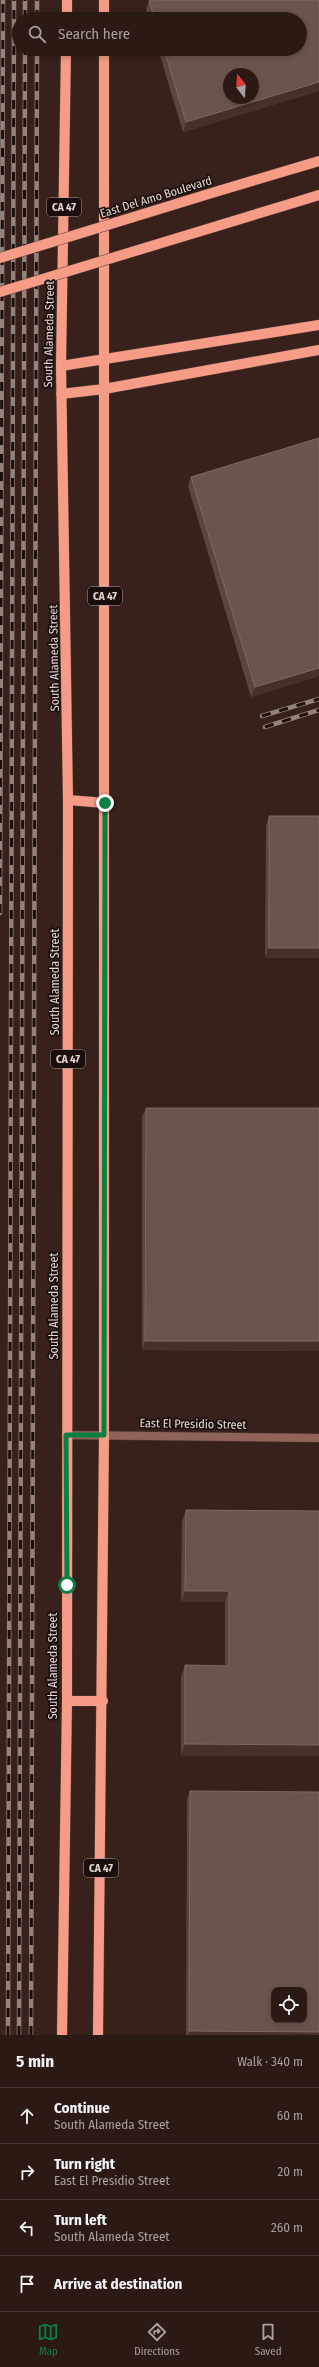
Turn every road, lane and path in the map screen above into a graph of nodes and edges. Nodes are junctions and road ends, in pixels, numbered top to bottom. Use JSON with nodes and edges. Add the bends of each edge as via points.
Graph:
{"nodes":[{"id":1,"x":67,"y":0,"type":"edge"},
{"id":2,"x":104,"y":0,"type":"edge"},
{"id":3,"x":67,"y":12,"type":"edge"},
{"id":4,"x":104,"y":12,"type":"edge"},
{"id":5,"x":66,"y":56,"type":"edge"},
{"id":6,"x":104,"y":56,"type":"edge"},
{"id":7,"x":319,"y":161,"type":"edge"},
{"id":8,"x":319,"y":195,"type":"edge"},
{"id":9,"x":0,"y":258,"type":"edge"},
{"id":10,"x":0,"y":292,"type":"edge"},
{"id":11,"x":319,"y":325,"type":"edge"},
{"id":12,"x":319,"y":350,"type":"edge"},
{"id":13,"x":105,"y":360,"type":"junction"},
{"id":14,"x":61,"y":366,"type":"junction"},
{"id":15,"x":104,"y":389,"type":"junction"},
{"id":16,"x":61,"y":394,"type":"junction"},
{"id":17,"x":68,"y":800,"type":"junction"},
{"id":18,"x":105,"y":803,"type":"junction"},
{"id":19,"x":66,"y":1435,"type":"junction"},
{"id":20,"x":104,"y":1435,"type":"junction"},
{"id":21,"x":319,"y":1438,"type":"edge"},
{"id":22,"x":67,"y":1701,"type":"junction"},
{"id":23,"x":103,"y":1701,"type":"junction"},
{"id":24,"x":62,"y":2035,"type":"edge"},
{"id":25,"x":98,"y":2035,"type":"edge"}],
"edges":[{"from":1,"to":3,"type":"main road"},
{"from":2,"to":4,"type":"main road"},
{"from":5,"to":14,"type":"main road","name":"South Alameda Street","number":"CA 47"},
{"from":6,"to":13,"type":"main road","number":"CA 47"},
{"from":7,"to":9,"type":"main road","name":"East Del Amo Boulevard","bridge":true},
{"from":8,"to":10,"type":"main road","bridge":true},
{"from":11,"to":13,"type":"main road"},
{"from":12,"to":15,"type":"main road"},
{"from":13,"to":14,"type":"main road"},
{"from":13,"to":15,"type":"main road","number":"CA 47"},
{"from":14,"to":16,"type":"main road","name":"South Alameda Street","number":"CA 47"},
{"from":15,"to":16,"type":"main road"},
{"from":15,"to":18,"type":"main road","number":"CA 47"},
{"from":16,"to":17,"type":"main road","name":"South Alameda Street","number":"CA 47"},
{"from":17,"to":18,"type":"main road"},
{"from":17,"to":19,"type":"main road","name":"South Alameda Street","number":"CA 47"},
{"from":18,"to":20,"type":"main road","number":"CA 47"},
{"from":19,"to":20,"type":"street","name":"East El Presidio Street"},
{"from":19,"to":22,"type":"main road","name":"South Alameda Street","number":"CA 47"},
{"from":20,"to":21,"type":"street","name":"East El Presidio Street"},
{"from":20,"to":23,"type":"main road","number":"CA 47"},
{"from":22,"to":23,"type":"main road"},
{"from":22,"to":24,"type":"main road","name":"South Alameda Street","number":"CA 47"},
{"from":23,"to":25,"type":"main road","number":"CA 47"}]}
